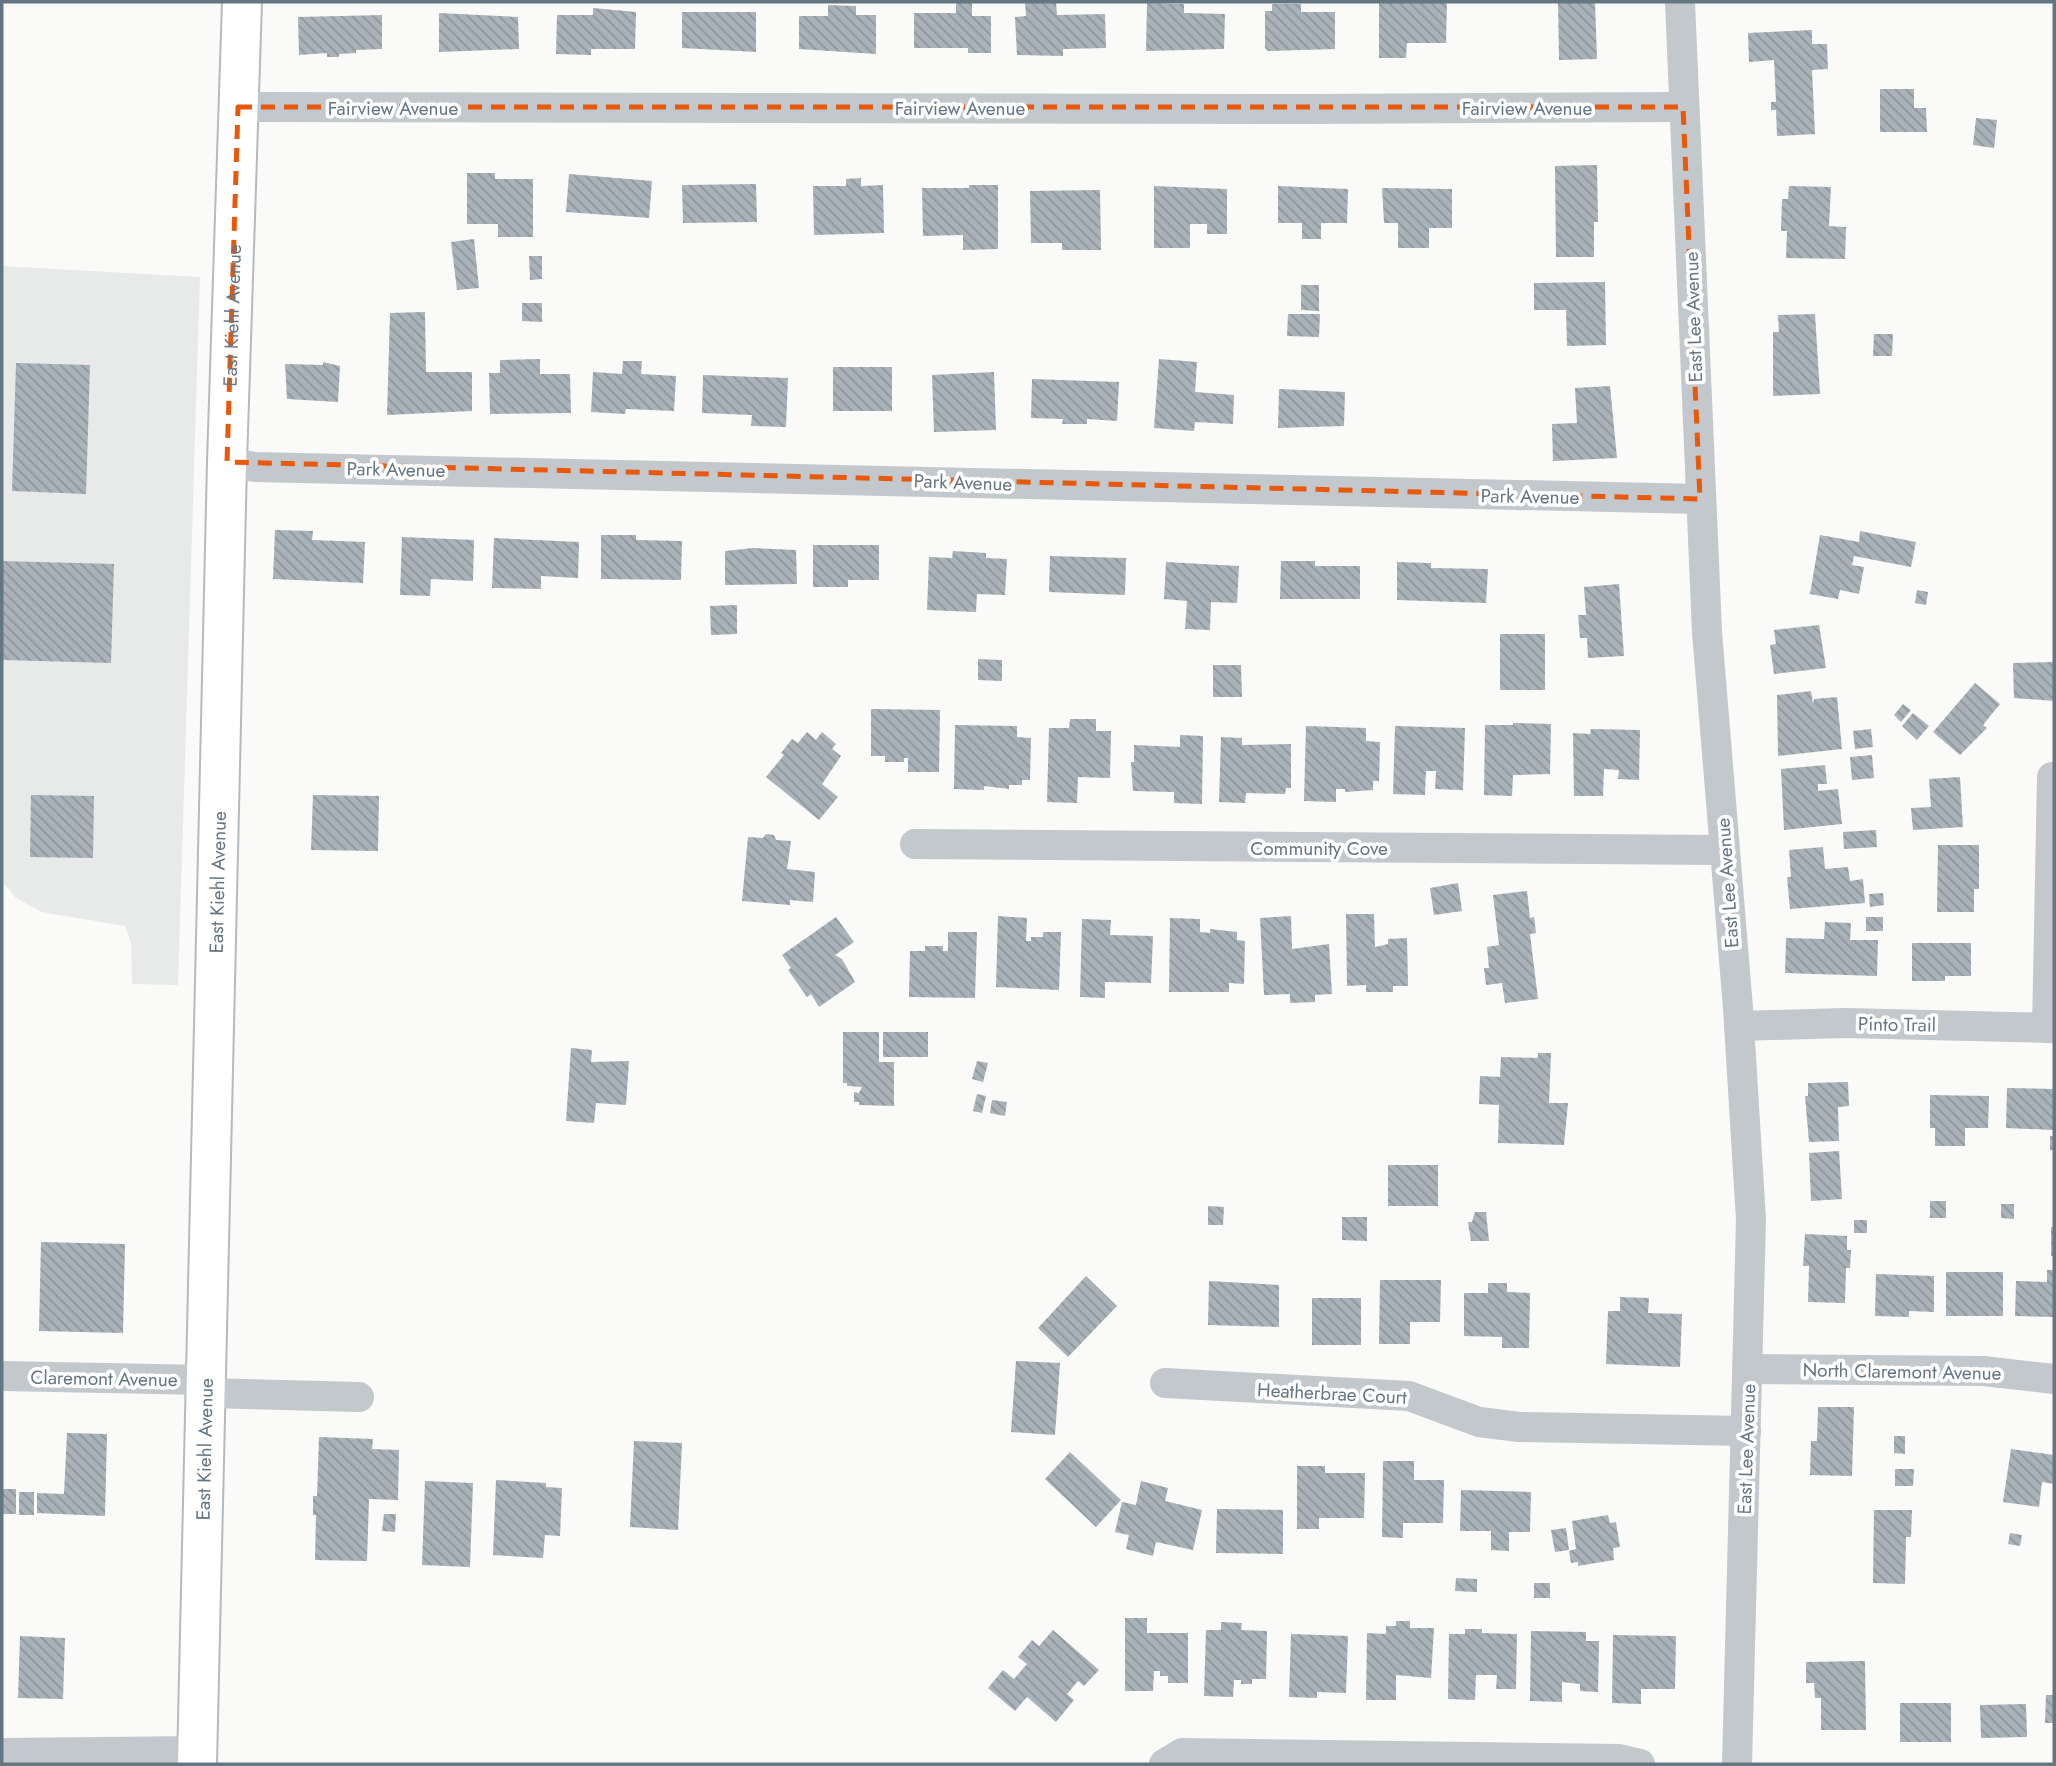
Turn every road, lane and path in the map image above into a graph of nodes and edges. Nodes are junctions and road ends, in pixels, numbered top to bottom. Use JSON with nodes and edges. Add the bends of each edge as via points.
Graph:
{"nodes":[{"id":1,"x":242,"y":2,"type":"edge"},
{"id":2,"x":1680,"y":2,"type":"edge"},
{"id":3,"x":238,"y":107,"type":"junction"},
{"id":4,"x":1683,"y":107,"type":"junction"},
{"id":5,"x":227,"y":462,"type":"junction"},
{"id":6,"x":1700,"y":499,"type":"junction"},
{"id":7,"x":2052,"y":777,"type":"dead end"},
{"id":8,"x":915,"y":844,"type":"dead end"},
{"id":9,"x":1723,"y":850,"type":"junction"},
{"id":10,"x":1739,"y":1026,"type":"junction"},
{"id":11,"x":2051,"y":1028,"type":"edge"},
{"id":12,"x":1749,"y":1369,"type":"junction"},
{"id":13,"x":2,"y":1376,"type":"edge"},
{"id":14,"x":2054,"y":1378,"type":"edge"},
{"id":15,"x":1166,"y":1383,"type":"dead end"},
{"id":16,"x":207,"y":1387,"type":"junction"},
{"id":17,"x":359,"y":1397,"type":"dead end"},
{"id":18,"x":1746,"y":1431,"type":"junction"},
{"id":19,"x":2,"y":1754,"type":"edge"},
{"id":20,"x":198,"y":1758,"type":"edge"},
{"id":21,"x":1309,"y":1759,"type":"edge"},
{"id":22,"x":1164,"y":1764,"type":"edge"},
{"id":23,"x":1640,"y":1764,"type":"edge"},
{"id":24,"x":1737,"y":1764,"type":"edge"}],
"edges":[{"from":1,"to":3,"type":"main road","name":"East Kiehl Avenue"},
{"from":2,"to":4,"type":"street","name":"East Lee Avenue"},
{"from":3,"to":4,"type":"street","name":"Fairview Avenue"},
{"from":3,"to":5,"type":"main road","name":"East Kiehl Avenue"},
{"from":4,"to":6,"type":"street","name":"East Lee Avenue"},
{"from":5,"to":6,"type":"street","name":"Park Avenue","via":[[255,467]]},
{"from":5,"to":16,"type":"main road","name":"East Kiehl Avenue"},
{"from":6,"to":9,"type":"street","name":"East Lee Avenue"},
{"from":7,"to":11,"type":"street"},
{"from":8,"to":9,"type":"street","name":"Community Cove"},
{"from":9,"to":10,"type":"street","name":"East Lee Avenue"},
{"from":10,"to":11,"type":"street","name":"Pinto Trail","via":[[1844,1023]]},
{"from":10,"to":12,"type":"street","name":"East Lee Avenue","via":[[1751,1220]]},
{"from":12,"to":14,"type":"street","name":"North Claremont Avenue","via":[[1983,1371]]},
{"from":12,"to":18,"type":"street","name":"East Lee Avenue"},
{"from":13,"to":16,"type":"street","name":"Claremont Avenue"},
{"from":15,"to":18,"type":"street","name":"Heatherbrae Court","via":[[1409,1396],[1479,1422],[1519,1427]]},
{"from":16,"to":17,"type":"street","name":"Claremont Avenue"},
{"from":16,"to":20,"type":"main road","name":"East Kiehl Avenue"},
{"from":18,"to":24,"type":"street","name":"East Lee Avenue"},
{"from":19,"to":20,"type":"street"},
{"from":21,"to":22,"type":"street","via":[[1182,1753]]},
{"from":21,"to":23,"type":"street","via":[[1618,1759]]}]}
